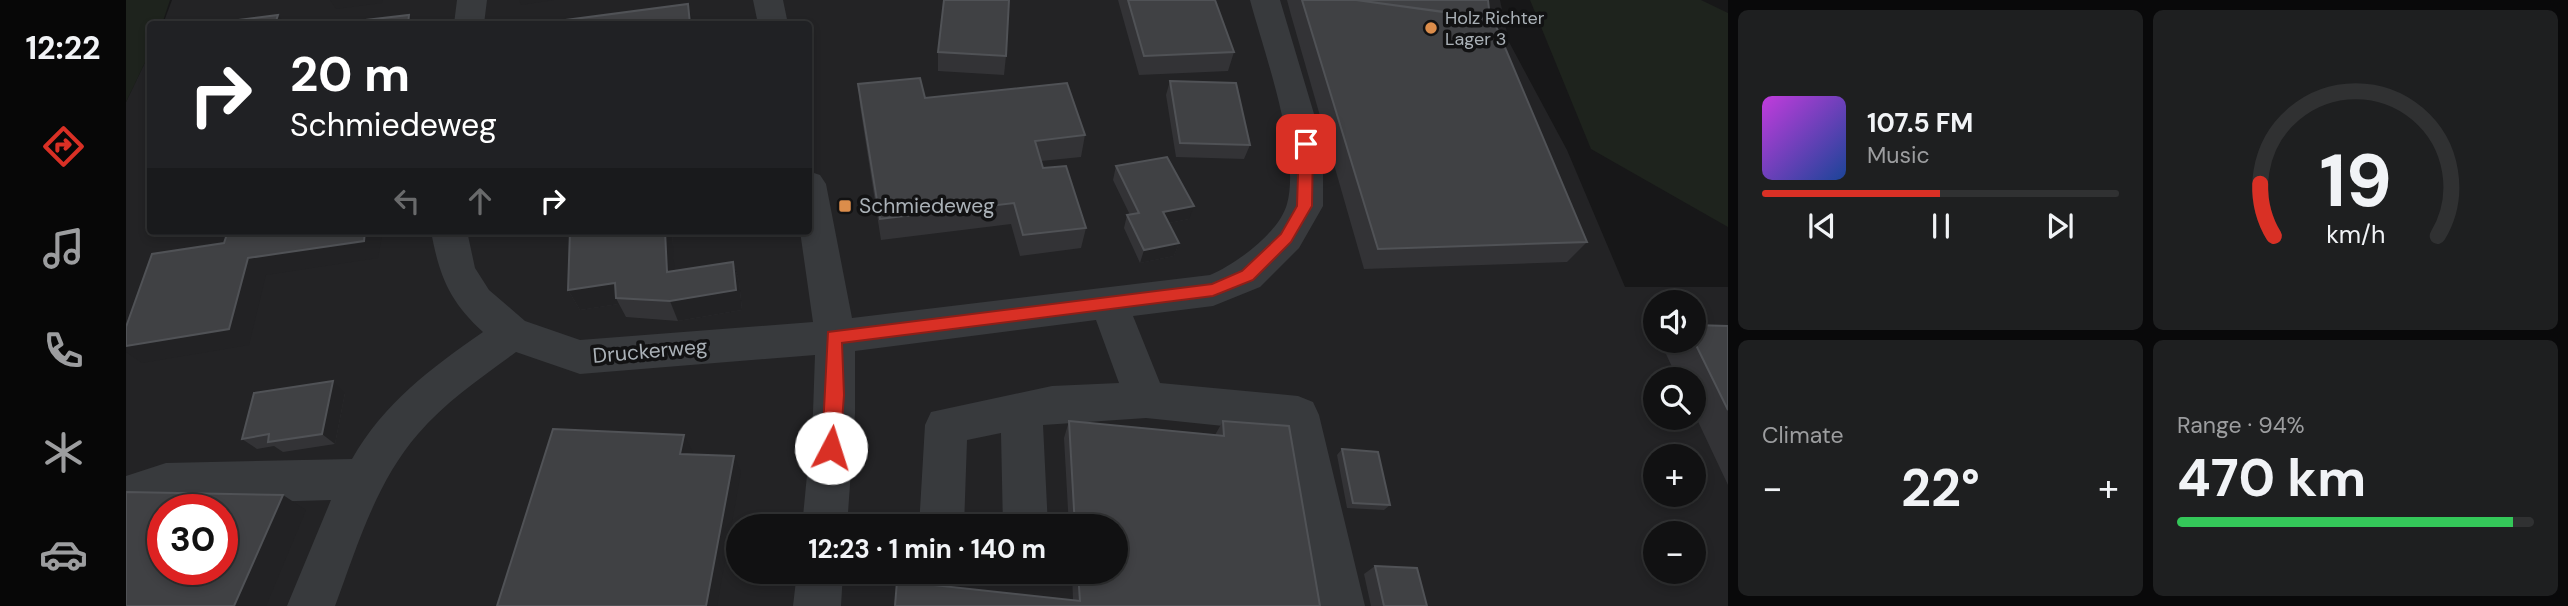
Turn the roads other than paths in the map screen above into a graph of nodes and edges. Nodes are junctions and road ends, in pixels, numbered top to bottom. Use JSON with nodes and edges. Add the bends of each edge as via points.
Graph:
{"nodes":[{"id":1,"x":472,"y":0,"type":"edge"},
{"id":2,"x":768,"y":0,"type":"edge"},
{"id":3,"x":1265,"y":0,"type":"edge"},
{"id":4,"x":469,"y":21,"type":"edge"},
{"id":5,"x":772,"y":21,"type":"edge"},
{"id":6,"x":812,"y":201,"type":"edge"},
{"id":7,"x":450,"y":235,"type":"edge"},
{"id":8,"x":1109,"y":303,"type":"junction"},
{"id":9,"x":511,"y":333,"type":"junction"},
{"id":10,"x":834,"y":337,"type":"junction"},
{"id":11,"x":1146,"y":400,"type":"junction"},
{"id":12,"x":1020,"y":411,"type":"junction"},
{"id":13,"x":366,"y":480,"type":"junction"},
{"id":14,"x":126,"y":502,"type":"edge"},
{"id":15,"x":825,"y":514,"type":"edge"},
{"id":16,"x":942,"y":514,"type":"edge"},
{"id":17,"x":1025,"y":514,"type":"edge"},
{"id":18,"x":311,"y":606,"type":"edge"},
{"id":19,"x":1341,"y":606,"type":"edge"}],
"edges":[{"from":1,"to":4,"type":"street"},
{"from":2,"to":5,"type":"street"},
{"from":3,"to":8,"type":"street","via":[[1306,144],[1305,206],[1286,238],[1247,276],[1213,290]]},
{"from":6,"to":10,"type":"street","via":[[825,256]]},
{"from":7,"to":9,"type":"street","name":"Druckerweg","via":[[457,271],[475,301]]},
{"from":8,"to":10,"type":"street"},
{"from":8,"to":11,"type":"street"},
{"from":9,"to":10,"type":"street","name":"Druckerweg","via":[[580,357]]},
{"from":9,"to":13,"type":"street","via":[[422,401],[394,432]]},
{"from":10,"to":15,"type":"street","via":[[836,395]]},
{"from":11,"to":12,"type":"street"},
{"from":11,"to":19,"type":"street","via":[[1298,415]]},
{"from":12,"to":16,"type":"street","via":[[946,425]]},
{"from":12,"to":17,"type":"street"},
{"from":13,"to":14,"type":"street","via":[[166,484],[141,491]]},
{"from":13,"to":18,"type":"street"}]}
